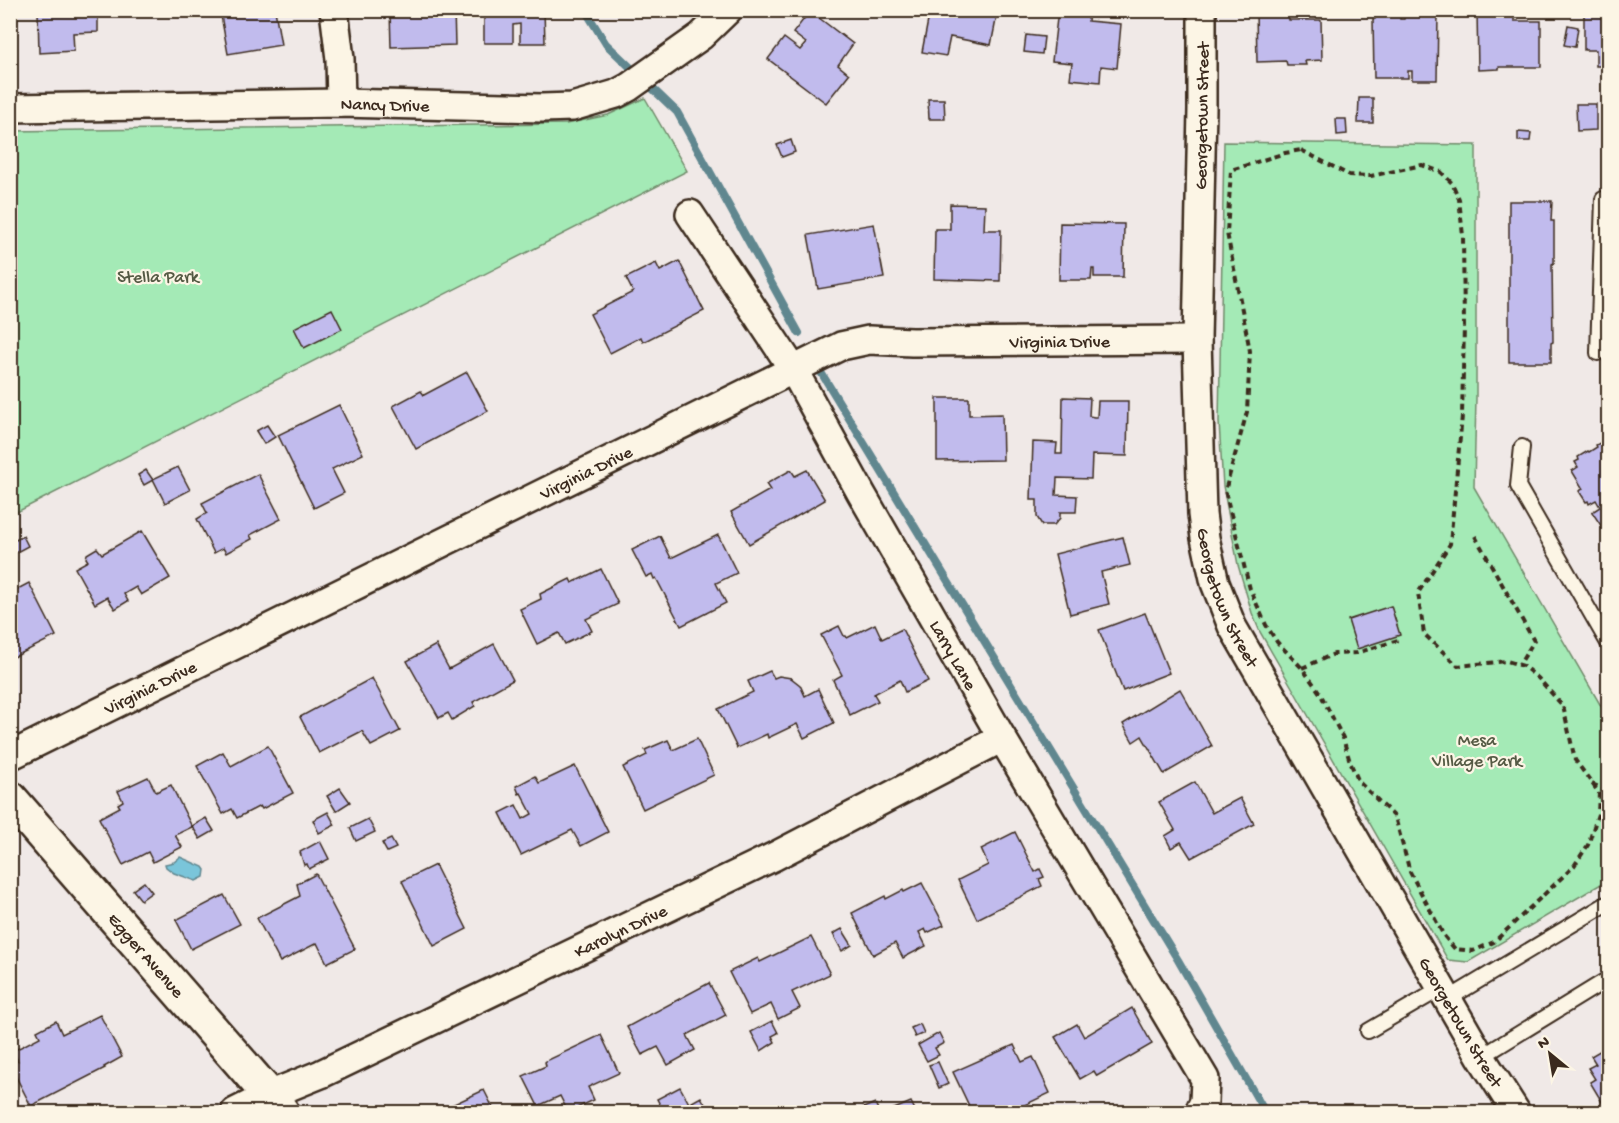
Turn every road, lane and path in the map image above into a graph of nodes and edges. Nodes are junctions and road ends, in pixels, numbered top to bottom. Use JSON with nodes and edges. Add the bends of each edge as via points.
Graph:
{"nodes":[{"id":1,"x":334,"y":10,"type":"edge"},
{"id":2,"x":728,"y":10,"type":"edge"},
{"id":3,"x":1202,"y":10,"type":"edge"},
{"id":4,"x":341,"y":103,"type":"junction"},
{"id":5,"x":10,"y":108,"type":"edge"},
{"id":6,"x":1608,"y":199,"type":"edge"},
{"id":7,"x":690,"y":214,"type":"dead end"},
{"id":8,"x":1197,"y":340,"type":"junction"},
{"id":9,"x":1598,"y":353,"type":"dead end"},
{"id":10,"x":793,"y":369,"type":"junction"},
{"id":11,"x":1522,"y":447,"type":"dead end"},
{"id":12,"x":1475,"y":536,"type":"dead end"},
{"id":13,"x":1401,"y":639,"type":"dead end"},
{"id":14,"x":1608,"y":643,"type":"edge"},
{"id":15,"x":1519,"y":665,"type":"junction"},
{"id":16,"x":1302,"y":668,"type":"junction"},
{"id":17,"x":1002,"y":738,"type":"junction"},
{"id":18,"x":10,"y":756,"type":"edge"},
{"id":19,"x":1592,"y":784,"type":"junction"},
{"id":20,"x":1608,"y":791,"type":"edge"},
{"id":21,"x":10,"y":798,"type":"edge"},
{"id":22,"x":1608,"y":903,"type":"edge"},
{"id":23,"x":1608,"y":979,"type":"edge"},
{"id":24,"x":1445,"y":994,"type":"junction"},
{"id":25,"x":1368,"y":1031,"type":"dead end"},
{"id":26,"x":1481,"y":1057,"type":"junction"},
{"id":27,"x":276,"y":1104,"type":"edge"},
{"id":28,"x":1202,"y":1107,"type":"edge"},
{"id":29,"x":235,"y":1113,"type":"edge"},
{"id":30,"x":1516,"y":1113,"type":"edge"}],
"edges":[{"from":1,"to":4,"type":"street"},
{"from":2,"to":4,"type":"street","name":"Nancy Drive","via":[[701,36],[629,87],[572,107]]},
{"from":3,"to":8,"type":"street","name":"Georgetown Street"},
{"from":4,"to":5,"type":"street","name":"Nancy Drive"},
{"from":6,"to":9,"type":"lane","via":[[1603,199]]},
{"from":7,"to":10,"type":"street","name":"Larry Lane"},
{"from":8,"to":10,"type":"street","name":"Virginia Drive","via":[[869,340],[842,346]]},
{"from":8,"to":24,"type":"street","name":"Georgetown Street","via":[[1202,514],[1215,583],[1233,626]]},
{"from":10,"to":17,"type":"street","name":"Larry Lane"},
{"from":10,"to":18,"type":"street","name":"Virginia Drive"},
{"from":11,"to":14,"type":"lane","via":[[1518,486]]},
{"from":12,"to":15,"type":"path","via":[[1534,641]]},
{"from":13,"to":16,"type":"path","via":[[1357,653],[1334,654]]},
{"from":15,"to":16,"type":"path","via":[[1507,661],[1458,666],[1424,634],[1418,593],[1450,544],[1462,416],[1463,247],[1459,199],[1452,183],[1441,172],[1422,165],[1371,176],[1349,176],[1300,150],[1231,170],[1227,233],[1250,351],[1247,412],[1225,491],[1250,589],[1277,642]]},
{"from":15,"to":19,"type":"path","via":[[1538,678],[1563,706],[1575,760]]},
{"from":16,"to":19,"type":"path","via":[[1343,738],[1359,782],[1395,817],[1410,872],[1455,950],[1473,951],[1494,942],[1574,866],[1588,845],[1598,814],[1599,793]]},
{"from":17,"to":27,"type":"street","name":"Karolyn Drive","via":[[775,856],[321,1074]]},
{"from":17,"to":28,"type":"street","name":"Larry Lane","via":[[1205,1080]]},
{"from":19,"to":20,"type":"path"},
{"from":21,"to":27,"type":"street","name":"Egger Avenue"},
{"from":22,"to":24,"type":"lane"},
{"from":23,"to":26,"type":"lane"},
{"from":24,"to":25,"type":"lane"},
{"from":24,"to":26,"type":"street","name":"Georgetown Street"},
{"from":26,"to":30,"type":"street","name":"Georgetown Street"},
{"from":27,"to":29,"type":"street","name":"Karolyn Drive"}]}
